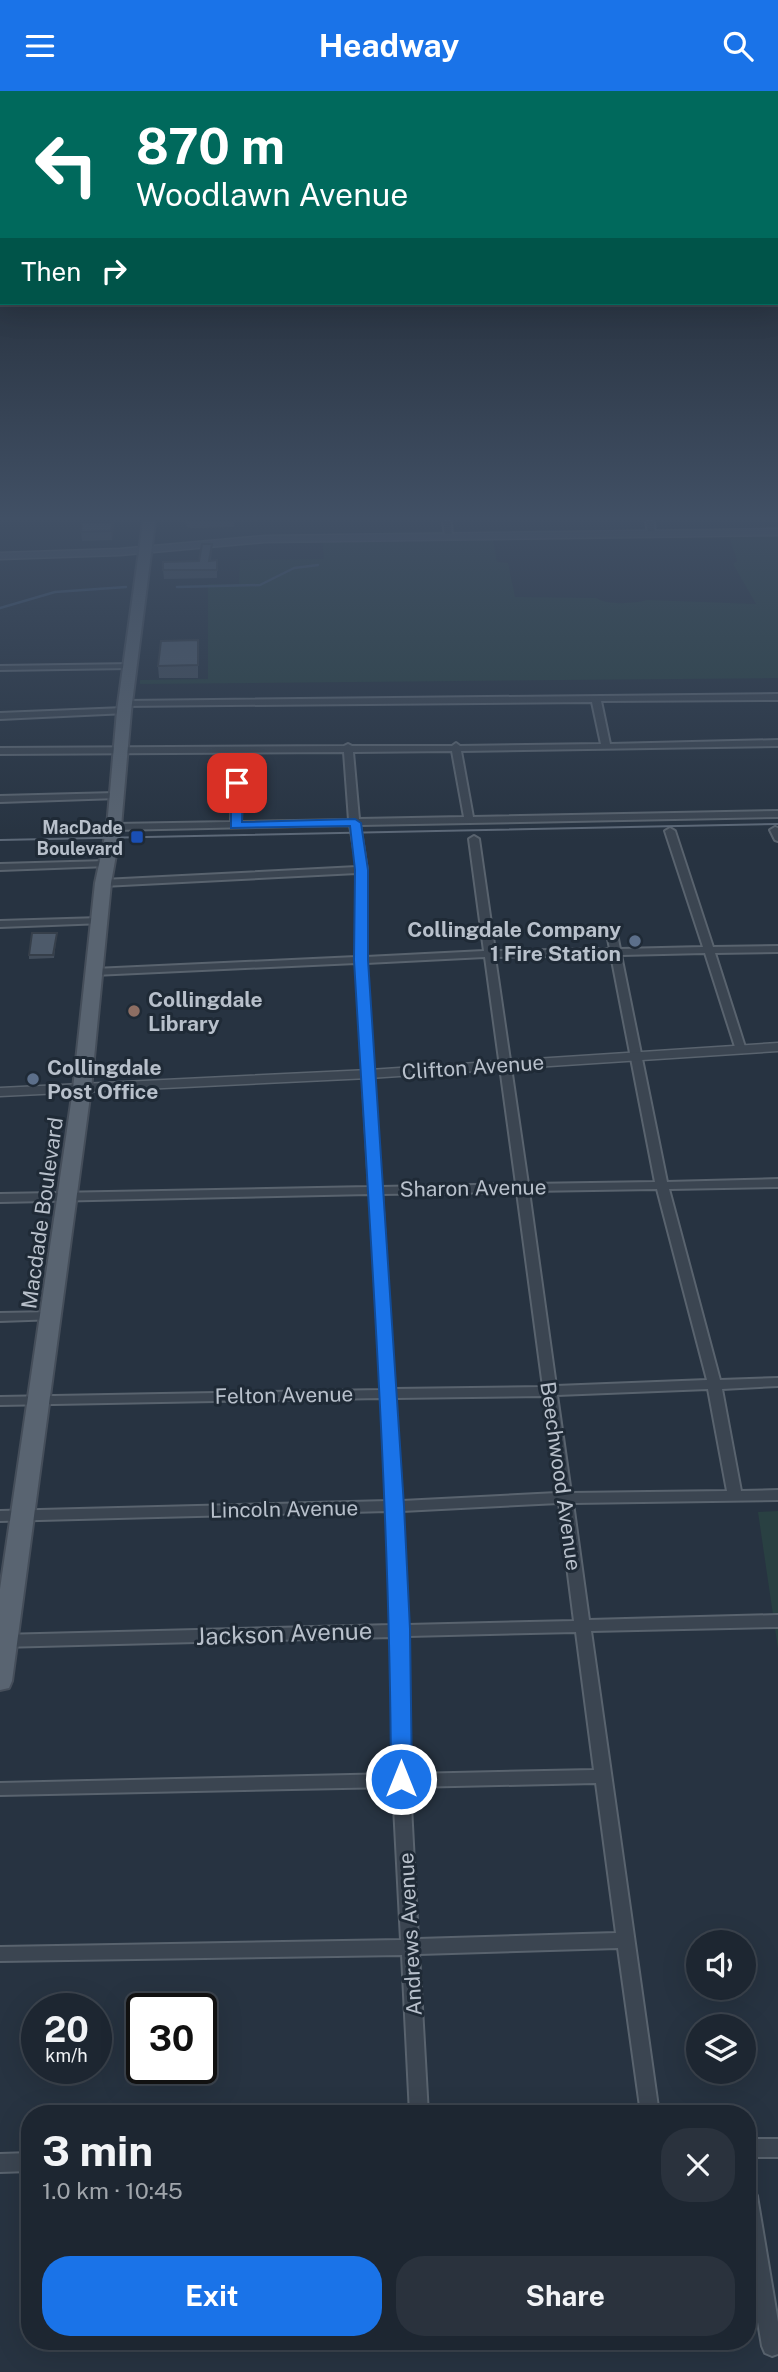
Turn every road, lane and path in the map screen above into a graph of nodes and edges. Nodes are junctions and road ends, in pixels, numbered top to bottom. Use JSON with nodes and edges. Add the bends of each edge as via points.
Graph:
{"nodes":[{"id":1,"x":135,"y":628,"type":"edge"},
{"id":2,"x":130,"y":666,"type":"junction"},
{"id":3,"x":0,"y":668,"type":"edge"},
{"id":4,"x":778,"y":697,"type":"edge"},
{"id":5,"x":596,"y":699,"type":"junction"},
{"id":6,"x":125,"y":707,"type":"junction"},
{"id":7,"x":0,"y":716,"type":"edge"},
{"id":8,"x":778,"y":743,"type":"edge"},
{"id":9,"x":456,"y":746,"type":"junction"},
{"id":10,"x":606,"y":746,"type":"junction"},
{"id":11,"x":348,"y":747,"type":"junction"},
{"id":12,"x":120,"y":749,"type":"junction"},
{"id":13,"x":0,"y":751,"type":"edge"},
{"id":14,"x":237,"y":783,"type":"dead end"},
{"id":15,"x":115,"y":796,"type":"junction"},
{"id":16,"x":0,"y":799,"type":"edge"},
{"id":17,"x":778,"y":814,"type":"edge"},
{"id":18,"x":470,"y":821,"type":"junction"},
{"id":19,"x":355,"y":823,"type":"junction"},
{"id":20,"x":236,"y":825,"type":"junction"},
{"id":21,"x":114,"y":827,"type":"junction"},
{"id":22,"x":670,"y":831,"type":"dead end"},
{"id":23,"x":474,"y":839,"type":"dead end"},
{"id":24,"x":106,"y":864,"type":"junction"},
{"id":25,"x":0,"y":867,"type":"edge"},
{"id":26,"x":362,"y":870,"type":"junction"},
{"id":27,"x":103,"y":883,"type":"junction"},
{"id":28,"x":100,"y":921,"type":"junction"},
{"id":29,"x":0,"y":924,"type":"edge"},
{"id":30,"x":611,"y":929,"type":"dead end"},
{"id":31,"x":778,"y":949,"type":"edge"},
{"id":32,"x":708,"y":951,"type":"junction"},
{"id":33,"x":489,"y":954,"type":"junction"},
{"id":34,"x":615,"y":954,"type":"junction"},
{"id":35,"x":361,"y":960,"type":"junction"},
{"id":36,"x":94,"y":972,"type":"junction"},
{"id":37,"x":778,"y":1047,"type":"edge"},
{"id":38,"x":741,"y":1050,"type":"junction"},
{"id":39,"x":638,"y":1058,"type":"junction"},
{"id":40,"x":505,"y":1065,"type":"junction"},
{"id":41,"x":369,"y":1074,"type":"junction"},
{"id":42,"x":82,"y":1090,"type":"junction"},
{"id":43,"x":0,"y":1092,"type":"edge"},
{"id":44,"x":778,"y":1183,"type":"edge"},
{"id":45,"x":662,"y":1186,"type":"junction"},
{"id":46,"x":522,"y":1188,"type":"junction"},
{"id":47,"x":377,"y":1190,"type":"junction"},
{"id":48,"x":67,"y":1196,"type":"junction"},
{"id":49,"x":0,"y":1198,"type":"edge"},
{"id":50,"x":52,"y":1316,"type":"junction"},
{"id":51,"x":0,"y":1317,"type":"edge"},
{"id":52,"x":778,"y":1382,"type":"edge"},
{"id":53,"x":715,"y":1383,"type":"junction"},
{"id":54,"x":550,"y":1391,"type":"junction"},
{"id":55,"x":386,"y":1392,"type":"junction"},
{"id":56,"x":37,"y":1400,"type":"junction"},
{"id":57,"x":0,"y":1401,"type":"edge"},
{"id":58,"x":735,"y":1494,"type":"junction"},
{"id":59,"x":778,"y":1495,"type":"edge"},
{"id":60,"x":564,"y":1498,"type":"junction"},
{"id":61,"x":395,"y":1506,"type":"junction"},
{"id":62,"x":0,"y":1515,"type":"edge"},
{"id":63,"x":20,"y":1515,"type":"junction"},
{"id":64,"x":778,"y":1621,"type":"edge"},
{"id":65,"x":582,"y":1626,"type":"junction"},
{"id":66,"x":400,"y":1629,"type":"junction"},
{"id":67,"x":3,"y":1641,"type":"edge"},
{"id":68,"x":0,"y":1681,"type":"edge"},
{"id":69,"x":603,"y":1776,"type":"junction"},
{"id":70,"x":401,"y":1779,"type":"junction"},
{"id":71,"x":0,"y":1789,"type":"edge"},
{"id":72,"x":627,"y":1940,"type":"junction"},
{"id":73,"x":410,"y":1947,"type":"junction"},
{"id":74,"x":0,"y":1954,"type":"edge"},
{"id":75,"x":419,"y":2105,"type":"edge"},
{"id":76,"x":649,"y":2105,"type":"edge"},
{"id":77,"x":756,"y":2148,"type":"edge"},
{"id":78,"x":778,"y":2148,"type":"edge"},
{"id":79,"x":21,"y":2162,"type":"edge"},
{"id":80,"x":0,"y":2163,"type":"edge"},
{"id":81,"x":756,"y":2250,"type":"edge"},
{"id":82,"x":772,"y":2346,"type":"dead end"}],
"edges":[{"from":1,"to":2,"type":"main road"},
{"from":2,"to":3,"type":"street"},
{"from":2,"to":6,"type":"main road","name":"Macdade Boulevard"},
{"from":4,"to":5,"type":"street"},
{"from":5,"to":6,"type":"street"},
{"from":5,"to":10,"type":"street"},
{"from":6,"to":7,"type":"street"},
{"from":6,"to":12,"type":"main road","name":"Macdade Boulevard"},
{"from":8,"to":10,"type":"street"},
{"from":9,"to":10,"type":"street"},
{"from":9,"to":11,"type":"street"},
{"from":9,"to":18,"type":"street"},
{"from":11,"to":12,"type":"street"},
{"from":11,"to":19,"type":"street","name":"Andrews Avenue"},
{"from":12,"to":13,"type":"street"},
{"from":12,"to":15,"type":"main road","name":"Macdade Boulevard"},
{"from":14,"to":20,"type":"street"},
{"from":15,"to":16,"type":"street"},
{"from":15,"to":21,"type":"main road","name":"Macdade Boulevard"},
{"from":17,"to":18,"type":"street"},
{"from":18,"to":19,"type":"street"},
{"from":19,"to":20,"type":"street"},
{"from":19,"to":26,"type":"street","name":"Andrews Avenue"},
{"from":20,"to":21,"type":"street"},
{"from":21,"to":24,"type":"main road","name":"Macdade Boulevard"},
{"from":22,"to":32,"type":"street"},
{"from":23,"to":33,"type":"street","name":"Beechwood Avenue"},
{"from":24,"to":25,"type":"street"},
{"from":24,"to":27,"type":"main road","name":"Macdade Boulevard"},
{"from":26,"to":27,"type":"street"},
{"from":26,"to":35,"type":"street","name":"Andrews Avenue"},
{"from":27,"to":28,"type":"main road","name":"Macdade Boulevard"},
{"from":28,"to":29,"type":"street"},
{"from":28,"to":36,"type":"main road","name":"Macdade Boulevard"},
{"from":30,"to":34,"type":"street"},
{"from":31,"to":32,"type":"street"},
{"from":32,"to":34,"type":"street"},
{"from":32,"to":38,"type":"street"},
{"from":33,"to":34,"type":"street"},
{"from":33,"to":35,"type":"street"},
{"from":33,"to":40,"type":"street","name":"Beechwood Avenue"},
{"from":34,"to":39,"type":"street"},
{"from":35,"to":36,"type":"street"},
{"from":35,"to":41,"type":"street","name":"Andrews Avenue"},
{"from":36,"to":42,"type":"main road","name":"Macdade Boulevard"},
{"from":37,"to":38,"type":"street","name":"Clifton Avenue"},
{"from":38,"to":39,"type":"street","name":"Clifton Avenue"},
{"from":39,"to":40,"type":"street","name":"Clifton Avenue"},
{"from":39,"to":45,"type":"street"},
{"from":40,"to":41,"type":"street","name":"Clifton Avenue"},
{"from":40,"to":46,"type":"street","name":"Beechwood Avenue"},
{"from":41,"to":42,"type":"street","name":"Clifton Avenue"},
{"from":41,"to":47,"type":"street","name":"Andrews Avenue"},
{"from":42,"to":43,"type":"street","name":"Clifton Avenue"},
{"from":42,"to":48,"type":"main road","name":"Macdade Boulevard"},
{"from":44,"to":45,"type":"street","name":"Sharon Avenue"},
{"from":45,"to":46,"type":"street","name":"Sharon Avenue"},
{"from":45,"to":53,"type":"street"},
{"from":46,"to":47,"type":"street","name":"Sharon Avenue"},
{"from":46,"to":54,"type":"street","name":"Beechwood Avenue"},
{"from":47,"to":48,"type":"street","name":"Sharon Avenue"},
{"from":47,"to":55,"type":"street","name":"Andrews Avenue"},
{"from":48,"to":49,"type":"street","name":"Sharon Avenue"},
{"from":48,"to":50,"type":"main road","name":"Macdade Boulevard"},
{"from":50,"to":51,"type":"street"},
{"from":50,"to":56,"type":"main road","name":"Macdade Boulevard"},
{"from":52,"to":53,"type":"street","name":"Felton Avenue"},
{"from":53,"to":54,"type":"street","name":"Felton Avenue"},
{"from":53,"to":58,"type":"street"},
{"from":54,"to":55,"type":"street","name":"Felton Avenue"},
{"from":54,"to":60,"type":"street","name":"Beechwood Avenue"},
{"from":55,"to":56,"type":"street","name":"Felton Avenue"},
{"from":55,"to":61,"type":"street","name":"Andrews Avenue"},
{"from":56,"to":57,"type":"street","name":"Felton Avenue"},
{"from":56,"to":63,"type":"main road","name":"Macdade Boulevard"},
{"from":58,"to":59,"type":"street","name":"Lincoln Avenue"},
{"from":58,"to":60,"type":"street","name":"Lincoln Avenue"},
{"from":60,"to":61,"type":"street","name":"Lincoln Avenue"},
{"from":60,"to":65,"type":"street","name":"Beechwood Avenue"},
{"from":61,"to":63,"type":"street","name":"Lincoln Avenue"},
{"from":61,"to":66,"type":"street","name":"Andrews Avenue"},
{"from":62,"to":63,"type":"street","name":"Lincoln Avenue"},
{"from":63,"to":67,"type":"main road","name":"Macdade Boulevard"},
{"from":64,"to":65,"type":"street","name":"Jackson Avenue"},
{"from":65,"to":66,"type":"street","name":"Jackson Avenue"},
{"from":65,"to":69,"type":"street","name":"Beechwood Avenue"},
{"from":66,"to":67,"type":"street","name":"Jackson Avenue"},
{"from":66,"to":70,"type":"street","name":"Andrews Avenue"},
{"from":67,"to":68,"type":"main road","name":"Macdade Boulevard"},
{"from":69,"to":70,"type":"street"},
{"from":69,"to":72,"type":"street","name":"Beechwood Avenue"},
{"from":70,"to":71,"type":"street"},
{"from":70,"to":73,"type":"street","name":"Andrews Avenue"},
{"from":72,"to":73,"type":"street"},
{"from":72,"to":76,"type":"street","name":"Beechwood Avenue"},
{"from":73,"to":74,"type":"street"},
{"from":73,"to":75,"type":"street","name":"Andrews Avenue"},
{"from":77,"to":78,"type":"street"},
{"from":79,"to":80,"type":"street"},
{"from":81,"to":82,"type":"street"}]}
